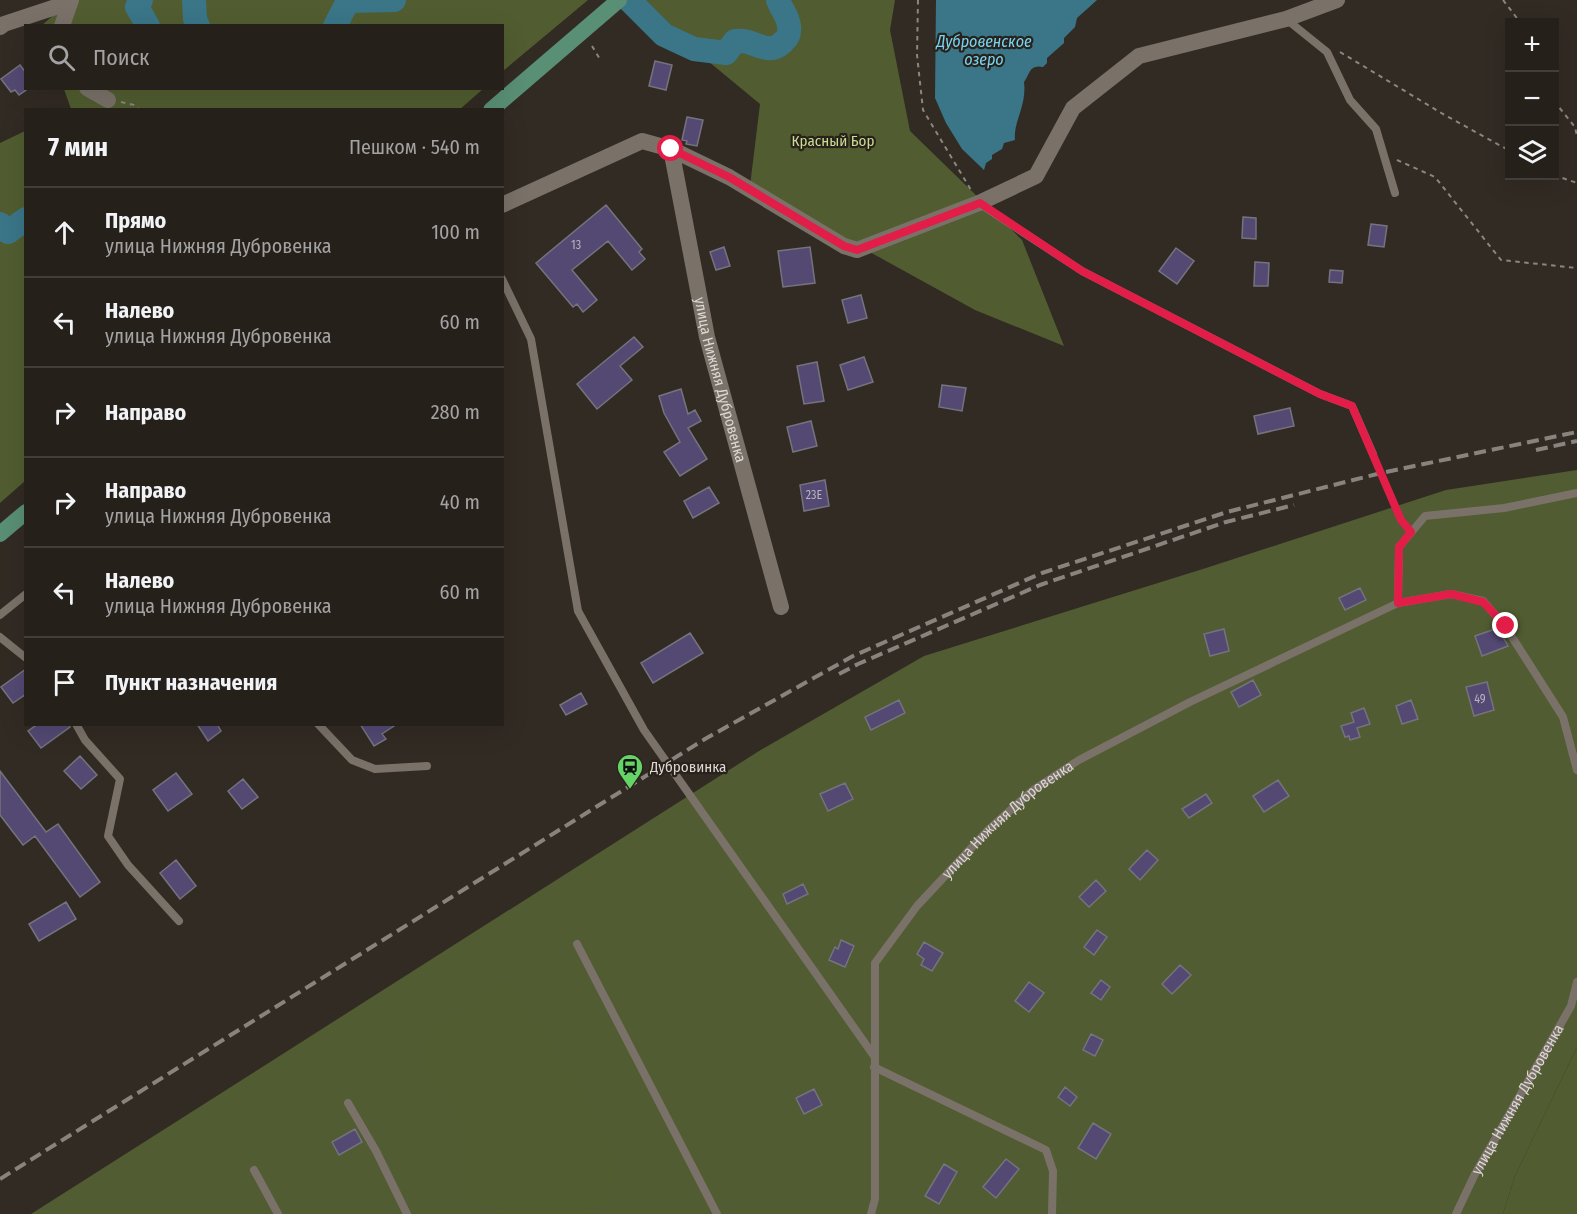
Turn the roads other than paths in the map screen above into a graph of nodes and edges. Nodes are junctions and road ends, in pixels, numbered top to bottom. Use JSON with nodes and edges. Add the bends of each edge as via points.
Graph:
{"nodes":[{"id":1,"x":619,"y":0,"type":"edge"},
{"id":2,"x":1338,"y":0,"type":"edge"},
{"id":3,"x":69,"y":2,"type":"edge"},
{"id":4,"x":1286,"y":19,"type":"junction"},
{"id":5,"x":63,"y":24,"type":"edge"},
{"id":6,"x":0,"y":27,"type":"edge"},
{"id":7,"x":90,"y":90,"type":"edge"},
{"id":8,"x":108,"y":100,"type":"road end"},
{"id":9,"x":493,"y":108,"type":"edge"},
{"id":10,"x":671,"y":149,"type":"junction"},
{"id":11,"x":1395,"y":193,"type":"dead end"},
{"id":12,"x":980,"y":203,"type":"junction"},
{"id":13,"x":504,"y":204,"type":"edge"},
{"id":14,"x":504,"y":283,"type":"edge"},
{"id":15,"x":1373,"y":454,"type":"road end"},
{"id":16,"x":1577,"y":493,"type":"edge"},
{"id":17,"x":24,"y":514,"type":"edge"},
{"id":18,"x":0,"y":534,"type":"edge"},
{"id":19,"x":24,"y":596,"type":"edge"},
{"id":20,"x":1398,"y":603,"type":"junction"},
{"id":21,"x":781,"y":607,"type":"dead end"},
{"id":22,"x":0,"y":615,"type":"edge"},
{"id":23,"x":0,"y":637,"type":"edge"},
{"id":24,"x":24,"y":655,"type":"edge"},
{"id":25,"x":77,"y":726,"type":"edge"},
{"id":26,"x":320,"y":726,"type":"edge"},
{"id":27,"x":427,"y":766,"type":"dead end"},
{"id":28,"x":1577,"y":770,"type":"edge"},
{"id":29,"x":179,"y":921,"type":"dead end"},
{"id":30,"x":577,"y":944,"type":"dead end"},
{"id":31,"x":1577,"y":982,"type":"edge"},
{"id":32,"x":873,"y":1056,"type":"junction"},
{"id":33,"x":874,"y":1067,"type":"junction"},
{"id":34,"x":348,"y":1103,"type":"dead end"},
{"id":35,"x":254,"y":1170,"type":"dead end"},
{"id":36,"x":278,"y":1214,"type":"edge"},
{"id":37,"x":407,"y":1214,"type":"edge"},
{"id":38,"x":717,"y":1214,"type":"edge"},
{"id":39,"x":871,"y":1214,"type":"edge"},
{"id":40,"x":1052,"y":1214,"type":"edge"},
{"id":41,"x":1456,"y":1214,"type":"edge"}],
"edges":[{"from":1,"to":9,"type":"main road"},
{"from":2,"to":4,"type":"street"},
{"from":3,"to":5,"type":"street"},
{"from":3,"to":6,"type":"street"},
{"from":4,"to":11,"type":"lane","via":[[1327,52],[1350,100],[1376,129]]},
{"from":4,"to":12,"type":"street","via":[[1139,56],[1073,108],[1036,176]]},
{"from":7,"to":8,"type":"street"},
{"from":10,"to":12,"type":"street","via":[[729,177],[857,250]]},
{"from":10,"to":13,"type":"street","via":[[642,141]]},
{"from":10,"to":21,"type":"street","name":"улица Нижняя Дубровенка","via":[[707,337]]},
{"from":12,"to":15,"type":"lane","via":[[1082,271],[1320,394],[1352,406]]},
{"from":14,"to":32,"type":"lane","via":[[531,339],[578,611],[644,730]]},
{"from":16,"to":20,"type":"lane","via":[[1504,508],[1425,516],[1399,547]]},
{"from":17,"to":18,"type":"main road"},
{"from":19,"to":22,"type":"lane"},
{"from":20,"to":28,"type":"lane","name":"улица Нижняя Дубровенка","via":[[1451,594],[1483,602],[1506,626],[1563,717]]},
{"from":20,"to":32,"type":"lane","name":"улица Нижняя Дубровенка","via":[[1190,702],[1079,760],[1033,790],[988,830],[917,906],[875,963]]},
{"from":23,"to":24,"type":"lane"},
{"from":25,"to":29,"type":"lane","via":[[120,779],[108,836],[128,865]]},
{"from":26,"to":27,"type":"lane","via":[[352,760],[375,770]]},
{"from":30,"to":38,"type":"lane"},
{"from":31,"to":41,"type":"lane","name":"улица Нижняя Дубровенка","via":[[1571,1006]]},
{"from":32,"to":33,"type":"lane","name":"улица Нижняя Дубровенка"},
{"from":33,"to":39,"type":"lane","name":"улица Нижняя Дубровенка","via":[[875,1199]]},
{"from":33,"to":40,"type":"lane","via":[[1046,1150],[1053,1171]]},
{"from":34,"to":37,"type":"lane"},
{"from":35,"to":36,"type":"lane"}]}
